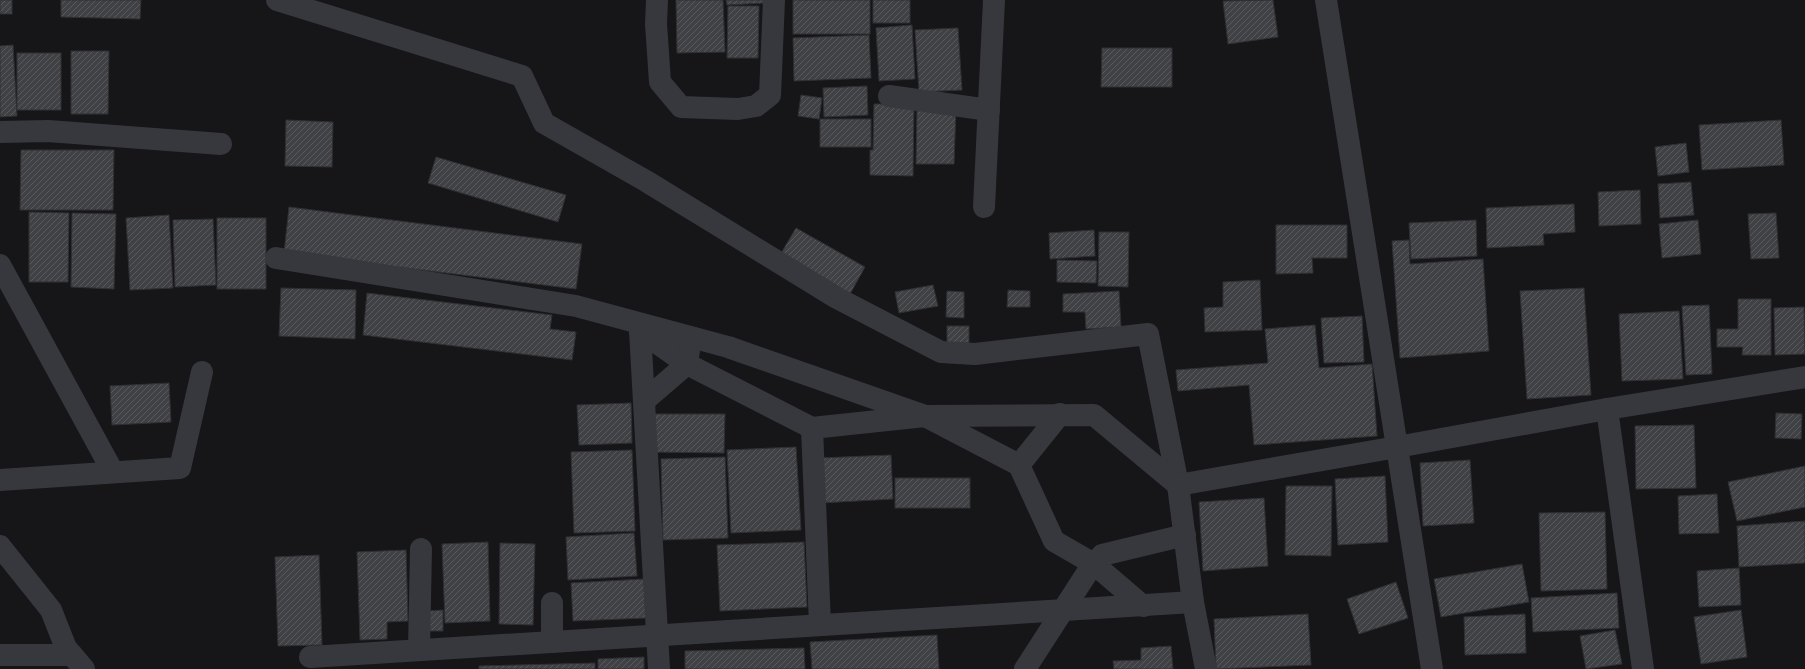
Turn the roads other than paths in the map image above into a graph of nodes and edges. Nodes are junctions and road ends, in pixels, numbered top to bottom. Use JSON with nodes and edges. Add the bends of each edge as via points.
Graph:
{"nodes":[{"id":1,"x":277,"y":0,"type":"edge"},
{"id":2,"x":657,"y":0,"type":"edge"},
{"id":3,"x":774,"y":0,"type":"edge"},
{"id":4,"x":994,"y":0,"type":"edge"},
{"id":5,"x":1326,"y":0,"type":"edge"},
{"id":6,"x":889,"y":96,"type":"dead end"},
{"id":7,"x":989,"y":110,"type":"junction"},
{"id":8,"x":0,"y":132,"type":"edge"},
{"id":9,"x":221,"y":144,"type":"dead end"},
{"id":10,"x":984,"y":207,"type":"dead end"},
{"id":11,"x":276,"y":258,"type":"dead end"},
{"id":12,"x":0,"y":265,"type":"edge"},
{"id":13,"x":692,"y":337,"type":"junction"},
{"id":14,"x":688,"y":364,"type":"junction"},
{"id":15,"x":202,"y":372,"type":"dead end"},
{"id":16,"x":1805,"y":376,"type":"edge"},
{"id":17,"x":644,"y":401,"type":"junction"},
{"id":18,"x":1607,"y":409,"type":"junction"},
{"id":19,"x":1060,"y":414,"type":"junction"},
{"id":20,"x":925,"y":416,"type":"junction"},
{"id":21,"x":812,"y":428,"type":"junction"},
{"id":22,"x":1397,"y":447,"type":"junction"},
{"id":23,"x":1019,"y":465,"type":"junction"},
{"id":24,"x":112,"y":472,"type":"junction"},
{"id":25,"x":0,"y":480,"type":"edge"},
{"id":26,"x":1178,"y":485,"type":"junction"},
{"id":27,"x":1185,"y":535,"type":"junction"},
{"id":28,"x":0,"y":546,"type":"edge"},
{"id":29,"x":421,"y":549,"type":"dead end"},
{"id":30,"x":1094,"y":564,"type":"junction"},
{"id":31,"x":1193,"y":602,"type":"junction"},
{"id":32,"x":552,"y":603,"type":"dead end"},
{"id":33,"x":1142,"y":606,"type":"junction"},
{"id":34,"x":1062,"y":611,"type":"junction"},
{"id":35,"x":820,"y":625,"type":"junction"},
{"id":36,"x":656,"y":635,"type":"junction"},
{"id":37,"x":552,"y":642,"type":"junction"},
{"id":38,"x":419,"y":650,"type":"junction"},
{"id":39,"x":0,"y":655,"type":"edge"},
{"id":40,"x":310,"y":657,"type":"dead end"},
{"id":41,"x":78,"y":662,"type":"edge"},
{"id":42,"x":659,"y":669,"type":"edge"},
{"id":43,"x":1025,"y":669,"type":"edge"},
{"id":44,"x":1206,"y":669,"type":"edge"},
{"id":45,"x":1432,"y":669,"type":"edge"},
{"id":46,"x":1643,"y":669,"type":"edge"}],
"edges":[{"from":1,"to":26,"type":"street","via":[[522,76],[544,123],[837,298],[941,352],[975,354],[1148,334]]},
{"from":2,"to":3,"type":"street","via":[[660,82],[682,107],[738,109],[756,106],[770,95]]},
{"from":4,"to":7,"type":"street"},
{"from":5,"to":22,"type":"street"},
{"from":6,"to":7,"type":"street"},
{"from":7,"to":10,"type":"street"},
{"from":8,"to":9,"type":"street","via":[[48,131]]},
{"from":11,"to":13,"type":"street","via":[[576,306]]},
{"from":12,"to":24,"type":"street"},
{"from":13,"to":14,"type":"street"},
{"from":13,"to":20,"type":"street","via":[[728,347]]},
{"from":14,"to":17,"type":"street"},
{"from":14,"to":17,"type":"street","via":[[640,331]]},
{"from":14,"to":21,"type":"street"},
{"from":15,"to":24,"type":"street","via":[[180,468]]},
{"from":16,"to":18,"type":"street"},
{"from":17,"to":36,"type":"street"},
{"from":18,"to":22,"type":"street"},
{"from":18,"to":46,"type":"street"},
{"from":19,"to":20,"type":"street"},
{"from":19,"to":23,"type":"street"},
{"from":19,"to":26,"type":"street","via":[[1094,415]]},
{"from":20,"to":21,"type":"street"},
{"from":20,"to":23,"type":"street"},
{"from":21,"to":35,"type":"street"},
{"from":22,"to":26,"type":"street"},
{"from":22,"to":45,"type":"street"},
{"from":23,"to":30,"type":"street","via":[[1054,541]]},
{"from":24,"to":25,"type":"street"},
{"from":26,"to":27,"type":"street"},
{"from":27,"to":30,"type":"street","via":[[1102,555]]},
{"from":27,"to":31,"type":"street"},
{"from":28,"to":41,"type":"street","via":[[52,610],[66,648]]},
{"from":29,"to":38,"type":"street"},
{"from":30,"to":33,"type":"street"},
{"from":30,"to":34,"type":"street"},
{"from":31,"to":33,"type":"street"},
{"from":31,"to":44,"type":"street"},
{"from":32,"to":37,"type":"street"},
{"from":33,"to":34,"type":"street"},
{"from":34,"to":35,"type":"street"},
{"from":34,"to":43,"type":"street"},
{"from":35,"to":36,"type":"street"},
{"from":36,"to":37,"type":"street"},
{"from":36,"to":42,"type":"street"},
{"from":37,"to":38,"type":"street"},
{"from":38,"to":40,"type":"street"},
{"from":39,"to":41,"type":"street"}]}
